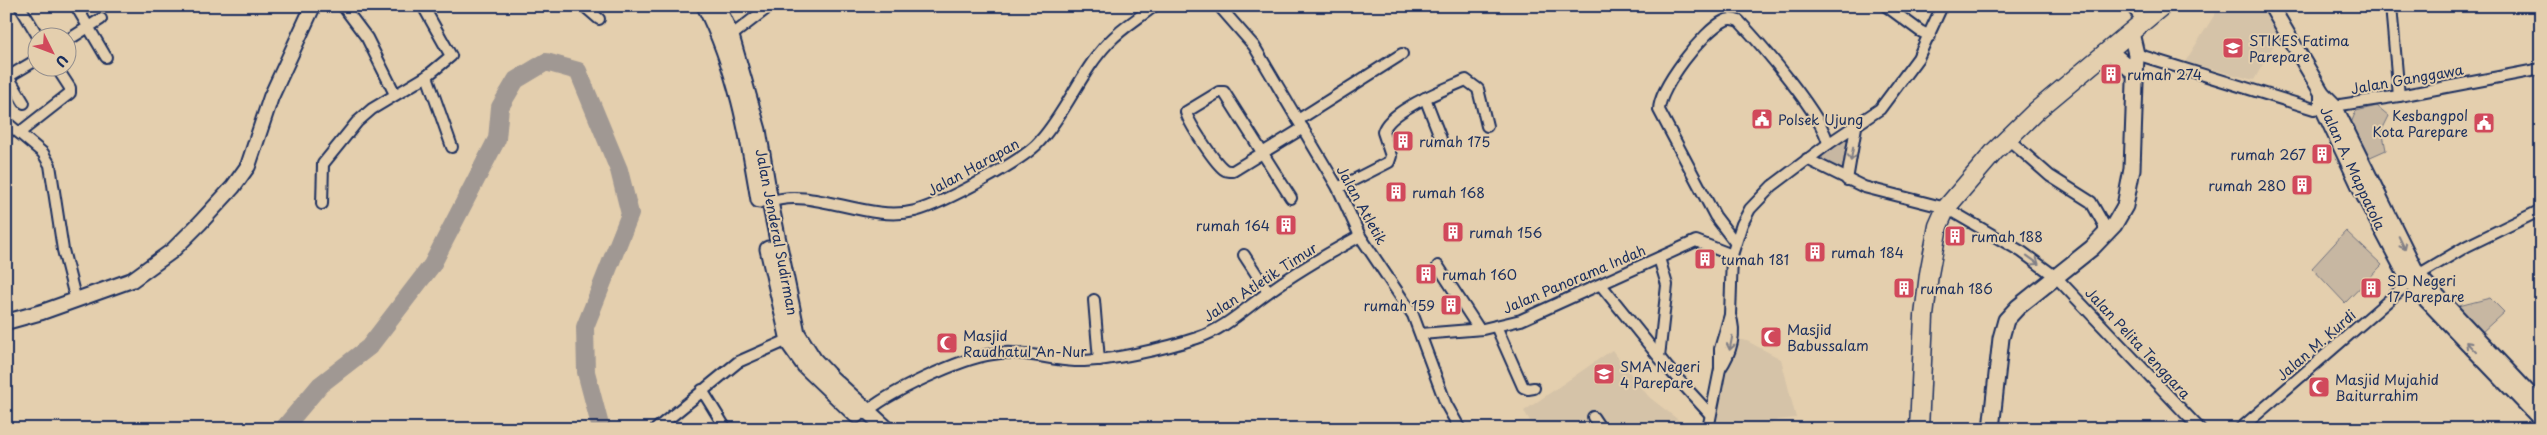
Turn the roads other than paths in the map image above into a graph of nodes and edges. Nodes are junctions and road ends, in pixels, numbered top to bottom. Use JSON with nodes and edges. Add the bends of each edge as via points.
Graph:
{"nodes":[{"id":1,"x":76,"y":6,"type":"edge"},
{"id":2,"x":313,"y":6,"type":"edge"},
{"id":3,"x":343,"y":6,"type":"edge"},
{"id":4,"x":422,"y":6,"type":"edge"},
{"id":5,"x":584,"y":6,"type":"edge"},
{"id":6,"x":705,"y":6,"type":"edge"},
{"id":7,"x":717,"y":6,"type":"edge"},
{"id":8,"x":770,"y":6,"type":"edge"},
{"id":9,"x":1154,"y":6,"type":"edge"},
{"id":10,"x":1219,"y":6,"type":"edge"},
{"id":11,"x":1886,"y":6,"type":"edge"},
{"id":12,"x":1942,"y":6,"type":"edge"},
{"id":13,"x":2131,"y":6,"type":"edge"},
{"id":14,"x":2162,"y":6,"type":"edge"},
{"id":15,"x":2271,"y":6,"type":"edge"},
{"id":16,"x":2391,"y":6,"type":"edge"},
{"id":17,"x":21,"y":8,"type":"dead end"},
{"id":18,"x":101,"y":19,"type":"dead end"},
{"id":19,"x":598,"y":19,"type":"dead end"},
{"id":20,"x":88,"y":27,"type":"junction"},
{"id":21,"x":2137,"y":27,"type":"junction"},
{"id":22,"x":33,"y":28,"type":"edge"},
{"id":23,"x":78,"y":34,"type":"edge"},
{"id":24,"x":731,"y":36,"type":"junction"},
{"id":25,"x":1930,"y":36,"type":"junction"},
{"id":26,"x":2110,"y":51,"type":"junction"},
{"id":27,"x":1402,"y":54,"type":"dead end"},
{"id":28,"x":2136,"y":54,"type":"junction"},
{"id":29,"x":106,"y":58,"type":"dead end"},
{"id":30,"x":28,"y":64,"type":"edge"},
{"id":31,"x":2541,"y":69,"type":"edge"},
{"id":32,"x":2134,"y":72,"type":"junction"},
{"id":33,"x":7,"y":76,"type":"edge"},
{"id":34,"x":427,"y":76,"type":"junction"},
{"id":35,"x":64,"y":78,"type":"edge"},
{"id":36,"x":396,"y":94,"type":"junction"},
{"id":37,"x":2399,"y":96,"type":"junction"},
{"id":38,"x":1425,"y":98,"type":"junction"},
{"id":39,"x":2326,"y":102,"type":"junction"},
{"id":40,"x":24,"y":103,"type":"dead end"},
{"id":41,"x":6,"y":122,"type":"edge"},
{"id":42,"x":1300,"y":124,"type":"junction"},
{"id":43,"x":1487,"y":126,"type":"dead end"},
{"id":44,"x":1856,"y":127,"type":"junction"},
{"id":45,"x":19,"y":133,"type":"junction"},
{"id":46,"x":2008,"y":138,"type":"junction"},
{"id":47,"x":1441,"y":140,"type":"dead end"},
{"id":48,"x":1828,"y":144,"type":"junction"},
{"id":49,"x":755,"y":146,"type":"junction"},
{"id":50,"x":452,"y":147,"type":"dead end"},
{"id":51,"x":1262,"y":152,"type":"junction"},
{"id":52,"x":1807,"y":159,"type":"junction"},
{"id":53,"x":1847,"y":180,"type":"junction"},
{"id":54,"x":1338,"y":188,"type":"junction"},
{"id":55,"x":1291,"y":198,"type":"dead end"},
{"id":56,"x":770,"y":202,"type":"junction"},
{"id":57,"x":322,"y":204,"type":"dead end"},
{"id":58,"x":1946,"y":208,"type":"junction"},
{"id":59,"x":2541,"y":210,"type":"edge"},
{"id":60,"x":1360,"y":236,"type":"junction"},
{"id":61,"x":2104,"y":236,"type":"junction"},
{"id":62,"x":1734,"y":241,"type":"junction"},
{"id":63,"x":1244,"y":255,"type":"dead end"},
{"id":64,"x":1732,"y":255,"type":"junction"},
{"id":65,"x":1659,"y":258,"type":"junction"},
{"id":66,"x":1438,"y":266,"type":"dead end"},
{"id":67,"x":2056,"y":277,"type":"junction"},
{"id":68,"x":2414,"y":279,"type":"junction"},
{"id":69,"x":1601,"y":285,"type":"junction"},
{"id":70,"x":1268,"y":292,"type":"junction"},
{"id":71,"x":1094,"y":300,"type":"dead end"},
{"id":72,"x":76,"y":301,"type":"junction"},
{"id":73,"x":6,"y":322,"type":"edge"},
{"id":74,"x":1496,"y":326,"type":"junction"},
{"id":75,"x":1479,"y":329,"type":"junction"},
{"id":76,"x":1421,"y":334,"type":"junction"},
{"id":77,"x":788,"y":340,"type":"junction"},
{"id":78,"x":1659,"y":357,"type":"junction"},
{"id":79,"x":1099,"y":360,"type":"junction"},
{"id":80,"x":1534,"y":388,"type":"dead end"},
{"id":81,"x":702,"y":390,"type":"junction"},
{"id":82,"x":2520,"y":391,"type":"junction"},
{"id":83,"x":2541,"y":406,"type":"edge"},
{"id":84,"x":1709,"y":413,"type":"junction"},
{"id":85,"x":863,"y":414,"type":"junction"},
{"id":86,"x":1593,"y":417,"type":"dead end"},
{"id":87,"x":2541,"y":420,"type":"edge"},
{"id":88,"x":656,"y":429,"type":"edge"},
{"id":89,"x":726,"y":429,"type":"edge"},
{"id":90,"x":872,"y":429,"type":"edge"},
{"id":91,"x":887,"y":429,"type":"edge"},
{"id":92,"x":1460,"y":429,"type":"edge"},
{"id":93,"x":1602,"y":429,"type":"edge"},
{"id":94,"x":1708,"y":429,"type":"edge"},
{"id":95,"x":1919,"y":429,"type":"edge"},
{"id":96,"x":1991,"y":429,"type":"edge"},
{"id":97,"x":2200,"y":429,"type":"edge"},
{"id":98,"x":2240,"y":429,"type":"edge"}],
"edges":[{"from":1,"to":20,"type":"street"},
{"from":2,"to":72,"type":"street","via":[[271,97],[248,166],[233,187],[172,251],[144,272],[118,286]]},
{"from":3,"to":36,"type":"street","via":[[367,38]]},
{"from":4,"to":34,"type":"street","via":[[451,53],[445,63]]},
{"from":5,"to":19,"type":"street"},
{"from":6,"to":49,"type":"main road","name":"Jalan Jenderal Sudirman","via":[[729,60]]},
{"from":7,"to":24,"type":"main road","name":"Jalan Jenderal Sudirman"},
{"from":8,"to":24,"type":"street"},
{"from":9,"to":56,"type":"street","name":"Jalan Harapan","via":[[1110,41],[1057,119],[1031,150],[947,199],[896,214],[873,213],[811,200],[778,198]]},
{"from":10,"to":42,"type":"street","name":"Jalan Atletik","via":[[1254,46]]},
{"from":11,"to":25,"type":"street"},
{"from":12,"to":25,"type":"street"},
{"from":13,"to":21,"type":"street"},
{"from":14,"to":21,"type":"highway"},
{"from":15,"to":39,"type":"street","name":"Jalan A. Mappatola"},
{"from":16,"to":37,"type":"street"},
{"from":17,"to":22,"type":"street"},
{"from":18,"to":20,"type":"street"},
{"from":20,"to":23,"type":"street"},
{"from":20,"to":29,"type":"street"},
{"from":21,"to":26,"type":"highway"},
{"from":21,"to":28,"type":"main road"},
{"from":24,"to":49,"type":"main road","name":"Jalan Jenderal Sudirman","via":[[749,92]]},
{"from":25,"to":44,"type":"street","via":[[1895,92],[1880,109]]},
{"from":26,"to":32,"type":"main road"},
{"from":26,"to":46,"type":"highway","via":[[2061,89]]},
{"from":27,"to":42,"type":"street"},
{"from":28,"to":32,"type":"main road"},
{"from":28,"to":39,"type":"street","name":"Jalan Ganggawa","via":[[2303,107]]},
{"from":30,"to":33,"type":"street"},
{"from":31,"to":37,"type":"street","name":"Jalan Ganggawa"},
{"from":32,"to":61,"type":"main road","via":[[2132,169],[2121,214]]},
{"from":33,"to":40,"type":"street"},
{"from":34,"to":36,"type":"street"},
{"from":34,"to":50,"type":"street"},
{"from":35,"to":45,"type":"street","via":[[70,93]]},
{"from":36,"to":57,"type":"street","via":[[357,122],[323,164]]},
{"from":37,"to":39,"type":"street","name":"Jalan Ganggawa"},
{"from":38,"to":43,"type":"street","via":[[1469,80],[1478,89]]},
{"from":38,"to":47,"type":"street"},
{"from":38,"to":54,"type":"street","via":[[1398,114],[1384,128],[1391,156],[1389,162]]},
{"from":39,"to":68,"type":"street","name":"Jalan A. Mappatola","via":[[2364,196]]},
{"from":41,"to":45,"type":"street"},
{"from":42,"to":51,"type":"street"},
{"from":42,"to":54,"type":"street","name":"Jalan Atletik"},
{"from":44,"to":48,"type":"street"},
{"from":44,"to":53,"type":"street","one_way":true},
{"from":45,"to":72,"type":"street","via":[[43,153],[50,165],[63,250]]},
{"from":46,"to":58,"type":"highway"},
{"from":46,"to":61,"type":"street","via":[[2050,176],[2091,202],[2104,225]]},
{"from":48,"to":52,"type":"street"},
{"from":48,"to":62,"type":"street","via":[[1821,123],[1738,21],[1722,21],[1707,34],[1682,64],[1660,102],[1659,110],[1715,216]]},
{"from":49,"to":56,"type":"main road","name":"Jalan Jenderal Sudirman"},
{"from":49,"to":77,"type":"main road","name":"Jalan Jenderal Sudirman","via":[[775,286]]},
{"from":51,"to":51,"type":"street","via":[[1233,170],[1224,170],[1186,115],[1187,110],[1224,92]]},
{"from":51,"to":55,"type":"street"},
{"from":52,"to":53,"type":"street","name":"Jalan Pelita Tenggara"},
{"from":52,"to":62,"type":"street","via":[[1760,198]]},
{"from":53,"to":58,"type":"street","name":"Jalan Pelita Tenggara"},
{"from":54,"to":60,"type":"street","name":"Jalan Atletik"},
{"from":56,"to":85,"type":"main road","name":"Jalan Jenderal Sudirman","via":[[796,333],[814,360]]},
{"from":58,"to":67,"type":"street","name":"Jalan Pelita Tenggara","one_way":true,"via":[[2014,246]]},
{"from":58,"to":95,"type":"highway","via":[[1938,226],[1929,274]]},
{"from":59,"to":68,"type":"street","name":"Jalan M. Kurdi","via":[[2467,246]]},
{"from":60,"to":70,"type":"street","name":"Jalan Atletik Timur"},
{"from":60,"to":76,"type":"street","name":"Jalan Atletik","via":[[1405,301]]},
{"from":61,"to":67,"type":"main road"},
{"from":62,"to":64,"type":"street"},
{"from":63,"to":70,"type":"street"},
{"from":64,"to":65,"type":"street","name":"Jalan Panorama Indah","via":[[1696,240]]},
{"from":64,"to":84,"type":"street","via":[[1730,314],[1733,339],[1730,353],[1720,368]]},
{"from":65,"to":69,"type":"street","name":"Jalan Panorama Indah"},
{"from":65,"to":78,"type":"street","via":[[1667,285]]},
{"from":66,"to":75,"type":"street"},
{"from":67,"to":96,"type":"main road","via":[[2012,313],[2003,327]]},
{"from":67,"to":97,"type":"street","name":"Jalan Pelita Tenggara"},
{"from":68,"to":82,"type":"street","name":"Jalan A. Mappatola"},
{"from":68,"to":98,"type":"street","name":"Jalan M. Kurdi"},
{"from":69,"to":74,"type":"street","name":"Jalan Panorama Indah","via":[[1521,320]]},
{"from":69,"to":78,"type":"street"},
{"from":70,"to":79,"type":"street","name":"Jalan Atletik Timur","via":[[1227,323],[1197,338]]},
{"from":71,"to":79,"type":"street"},
{"from":72,"to":73,"type":"street"},
{"from":74,"to":75,"type":"street","name":"Jalan Panorama Indah"},
{"from":74,"to":80,"type":"street","via":[[1523,386],[1528,390]]},
{"from":75,"to":76,"type":"street","name":"Jalan Panorama Indah"},
{"from":76,"to":92,"type":"street","name":"Jalan Atletik","via":[[1446,404]]},
{"from":77,"to":81,"type":"street","via":[[738,362]]},
{"from":77,"to":85,"type":"main road","name":"Jalan Jenderal Sudirman","via":[[805,366]]},
{"from":78,"to":84,"type":"street"},
{"from":79,"to":85,"type":"street","name":"Jalan Atletik Timur","via":[[992,354],[946,369]]},
{"from":81,"to":88,"type":"street"},
{"from":81,"to":89,"type":"street"},
{"from":82,"to":83,"type":"street","name":"Jalan A. Mappatola"},
{"from":82,"to":87,"type":"street","name":"Jalan A. Mappatola"},
{"from":84,"to":94,"type":"street"},
{"from":85,"to":90,"type":"main road","name":"Jalan Jenderal Sudirman"},
{"from":85,"to":91,"type":"main road","name":"Jalan Jenderal Sudirman"},
{"from":86,"to":93,"type":"street"}]}
